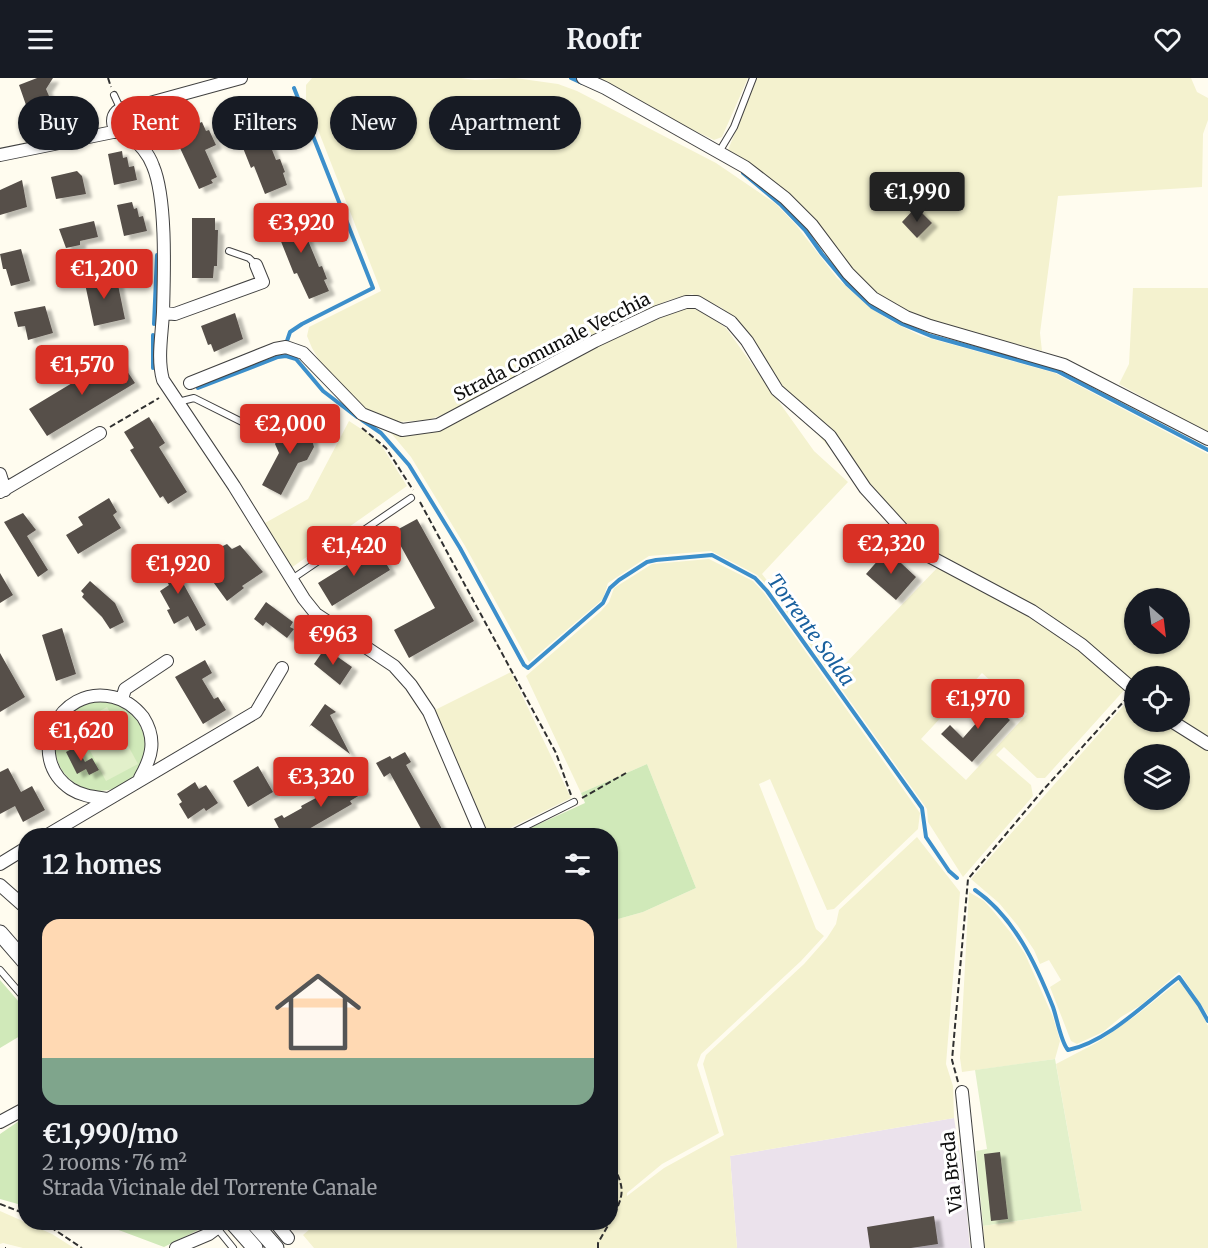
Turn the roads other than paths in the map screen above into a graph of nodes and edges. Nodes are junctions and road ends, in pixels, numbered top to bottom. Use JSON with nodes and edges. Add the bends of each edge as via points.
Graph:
{"nodes":[{"id":1,"x":241,"y":78,"type":"edge"},
{"id":2,"x":583,"y":78,"type":"edge"},
{"id":3,"x":753,"y":78,"type":"edge"},
{"id":4,"x":179,"y":96,"type":"edge"},
{"id":5,"x":111,"y":126,"type":"edge"},
{"id":6,"x":145,"y":150,"type":"edge"},
{"id":7,"x":719,"y":152,"type":"junction"},
{"id":8,"x":0,"y":155,"type":"edge"},
{"id":9,"x":229,"y":251,"type":"dead end"},
{"id":10,"x":256,"y":265,"type":"joint"},
{"id":11,"x":163,"y":313,"type":"junction"},
{"id":12,"x":190,"y":383,"type":"dead end"},
{"id":13,"x":177,"y":403,"type":"junction"},
{"id":14,"x":100,"y":433,"type":"road end"},
{"id":15,"x":266,"y":434,"type":"dead end"},
{"id":16,"x":1208,"y":439,"type":"edge"},
{"id":17,"x":0,"y":474,"type":"edge"},
{"id":18,"x":2,"y":491,"type":"edge"},
{"id":19,"x":411,"y":498,"type":"dead end"},
{"id":20,"x":292,"y":579,"type":"junction"},
{"id":21,"x":167,"y":661,"type":"dead end"},
{"id":22,"x":282,"y":668,"type":"dead end"},
{"id":23,"x":1124,"y":681,"type":"edge"},
{"id":24,"x":122,"y":699,"type":"junction"},
{"id":25,"x":1189,"y":732,"type":"edge"},
{"id":26,"x":1208,"y":744,"type":"edge"},
{"id":27,"x":140,"y":779,"type":"junction"},
{"id":28,"x":107,"y":798,"type":"junction"},
{"id":29,"x":574,"y":802,"type":"road end"},
{"id":30,"x":59,"y":828,"type":"edge"},
{"id":31,"x":479,"y":828,"type":"edge"},
{"id":32,"x":522,"y":828,"type":"edge"},
{"id":33,"x":18,"y":853,"type":"edge"},
{"id":34,"x":0,"y":864,"type":"edge"},
{"id":35,"x":0,"y":885,"type":"edge"},
{"id":36,"x":18,"y":901,"type":"edge"},
{"id":37,"x":0,"y":933,"type":"edge"},
{"id":38,"x":18,"y":954,"type":"edge"},
{"id":39,"x":0,"y":970,"type":"edge"},
{"id":40,"x":18,"y":991,"type":"edge"},
{"id":41,"x":962,"y":1092,"type":"road end"},
{"id":42,"x":18,"y":1112,"type":"edge"},
{"id":43,"x":0,"y":1122,"type":"edge"},
{"id":44,"x":211,"y":1230,"type":"edge"},
{"id":45,"x":218,"y":1230,"type":"edge"},
{"id":46,"x":239,"y":1230,"type":"edge"},
{"id":47,"x":260,"y":1230,"type":"edge"},
{"id":48,"x":282,"y":1230,"type":"edge"},
{"id":49,"x":288,"y":1238,"type":"dead end"},
{"id":50,"x":176,"y":1248,"type":"edge"},
{"id":51,"x":232,"y":1248,"type":"edge"},
{"id":52,"x":255,"y":1248,"type":"edge"},
{"id":53,"x":276,"y":1248,"type":"edge"},
{"id":54,"x":978,"y":1248,"type":"edge"}],
"edges":[{"from":1,"to":4,"type":"street"},
{"from":2,"to":7,"type":"street"},
{"from":3,"to":7,"type":"lane","via":[[734,127]]},
{"from":5,"to":8,"type":"street","via":[[90,136]]},
{"from":6,"to":11,"type":"street","via":[[158,180]]},
{"from":7,"to":16,"type":"street","via":[[785,198],[812,225],[848,273],[879,301],[906,317],[1064,365]]},
{"from":9,"to":10,"type":"lane"},
{"from":10,"to":11,"type":"street","via":[[263,282],[175,314]]},
{"from":11,"to":13,"type":"street","via":[[160,371]]},
{"from":12,"to":23,"type":"street","name":"Strada Comunale Vecchia","via":[[286,347],[303,352],[362,414],[402,430],[438,425],[595,341],[657,312],[697,302],[731,322],[777,390],[830,436],[865,488],[925,554],[1032,611],[1082,645]]},
{"from":13,"to":15,"type":"lane","via":[[194,398]]},
{"from":13,"to":20,"type":"street"},
{"from":14,"to":18,"type":"street"},
{"from":17,"to":18,"type":"street"},
{"from":19,"to":20,"type":"lane"},
{"from":20,"to":31,"type":"street","via":[[316,614],[394,666],[411,685],[429,712]]},
{"from":21,"to":24,"type":"street","via":[[126,689]]},
{"from":22,"to":27,"type":"street","via":[[256,712]]},
{"from":24,"to":27,"type":"street","via":[[148,725],[152,744]]},
{"from":24,"to":28,"type":"street","via":[[103,694],[84,697],[68,706],[56,720],[49,738],[50,757],[57,774],[70,788],[87,796]]},
{"from":25,"to":26,"type":"street"},
{"from":27,"to":28,"type":"street"},
{"from":28,"to":30,"type":"street"},
{"from":29,"to":32,"type":"lane"},
{"from":33,"to":34,"type":"street"},
{"from":35,"to":36,"type":"street"},
{"from":37,"to":38,"type":"street"},
{"from":39,"to":40,"type":"lane"},
{"from":41,"to":54,"type":"street","name":"Via Breda"},
{"from":42,"to":43,"type":"street"},
{"from":44,"to":50,"type":"street"},
{"from":45,"to":51,"type":"lane"},
{"from":46,"to":52,"type":"street"},
{"from":47,"to":53,"type":"street"},
{"from":48,"to":49,"type":"street"}]}
